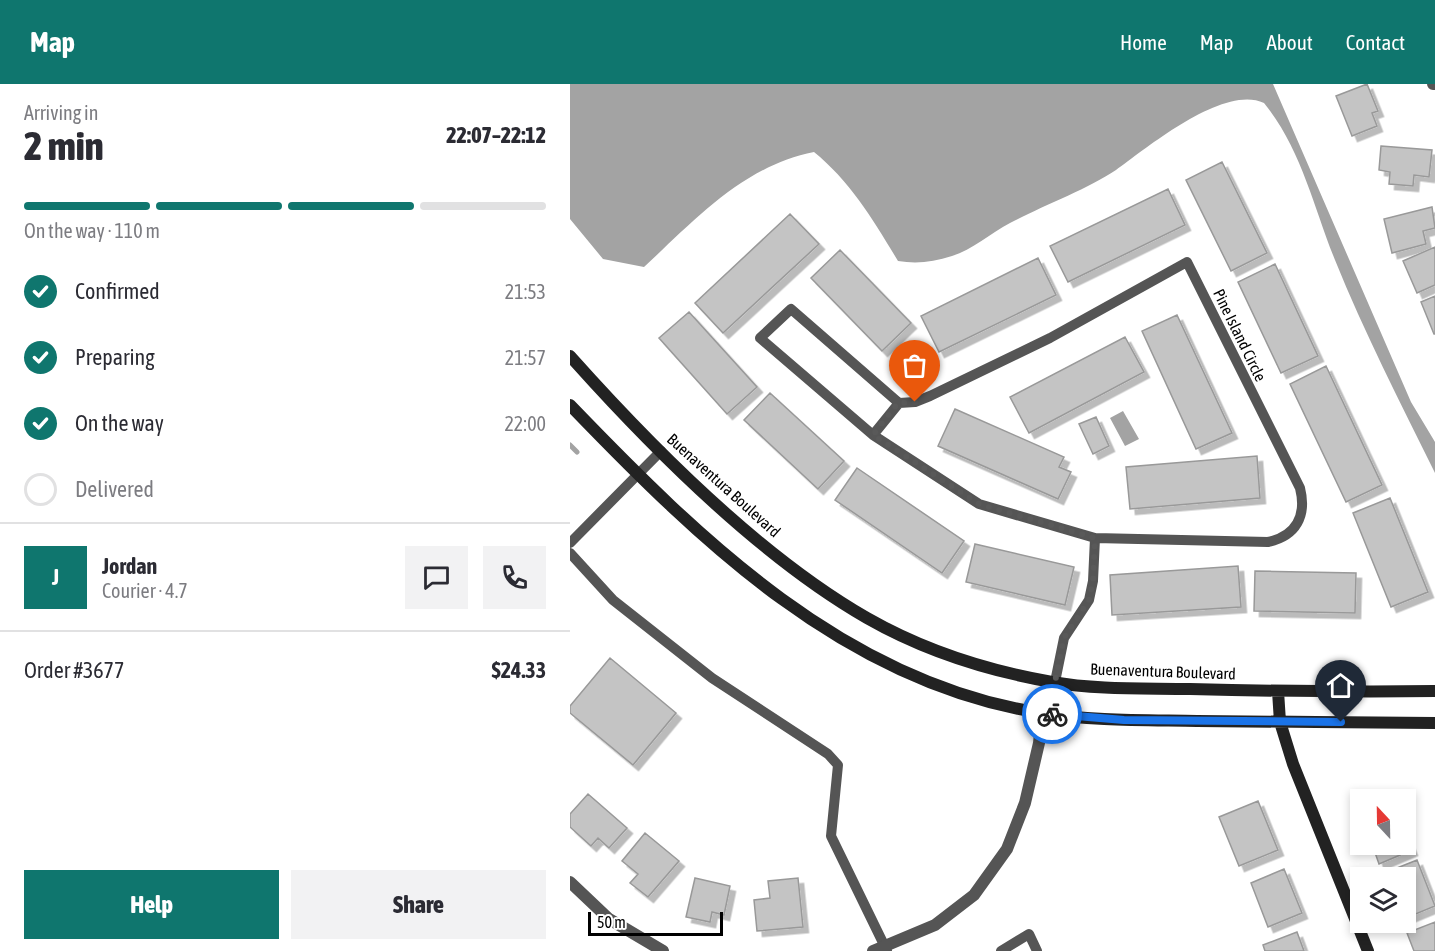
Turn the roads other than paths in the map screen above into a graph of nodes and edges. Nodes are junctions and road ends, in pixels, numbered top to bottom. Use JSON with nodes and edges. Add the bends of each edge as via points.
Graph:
{"nodes":[{"id":1,"x":570,"y":356,"type":"edge"},
{"id":2,"x":898,"y":403,"type":"junction"},
{"id":3,"x":570,"y":405,"type":"edge"},
{"id":4,"x":873,"y":435,"type":"junction"},
{"id":5,"x":661,"y":451,"type":"junction"},
{"id":6,"x":637,"y":475,"type":"junction"},
{"id":7,"x":1095,"y":538,"type":"junction"},
{"id":8,"x":570,"y":543,"type":"edge"},
{"id":9,"x":570,"y":553,"type":"edge"},
{"id":10,"x":1055,"y":682,"type":"junction"},
{"id":11,"x":1278,"y":691,"type":"junction"},
{"id":12,"x":1435,"y":691,"type":"edge"},
{"id":13,"x":1042,"y":713,"type":"junction"},
{"id":14,"x":1280,"y":722,"type":"junction"},
{"id":15,"x":1435,"y":723,"type":"edge"},
{"id":16,"x":570,"y":882,"type":"edge"},
{"id":17,"x":882,"y":950,"type":"edge"},
{"id":18,"x":663,"y":951,"type":"edge"},
{"id":19,"x":1001,"y":951,"type":"edge"},
{"id":20,"x":1037,"y":951,"type":"edge"},
{"id":21,"x":1368,"y":951,"type":"edge"}],
"edges":[{"from":1,"to":5,"type":"main road","name":"Buenaventura Boulevard"},
{"from":2,"to":4,"type":"lane"},
{"from":2,"to":4,"type":"lane","name":"Pine Island Circle","via":[[791,309],[760,338]]},
{"from":2,"to":7,"type":"lane","name":"Pine Island Circle","via":[[930,396],[1050,338],[1187,262],[1300,488],[1302,515],[1290,535],[1268,543]]},
{"from":3,"to":6,"type":"main road"},
{"from":4,"to":7,"type":"lane","name":"Pine Island Circle","via":[[979,504]]},
{"from":5,"to":6,"type":"lane"},
{"from":5,"to":10,"type":"main road","name":"Buenaventura Boulevard","via":[[782,560],[868,619],[918,643],[975,663]]},
{"from":6,"to":8,"type":"lane"},
{"from":6,"to":13,"type":"main road","via":[[757,582],[853,647],[970,696]]},
{"from":7,"to":10,"type":"lane","via":[[1089,600],[1064,638]]},
{"from":9,"to":17,"type":"lane","via":[[613,600],[712,678],[828,754],[838,765],[831,836]]},
{"from":10,"to":11,"type":"main road","name":"Buenaventura Boulevard","via":[[1122,688]]},
{"from":10,"to":13,"type":"street"},
{"from":11,"to":12,"type":"main road","name":"Buenaventura Boulevard"},
{"from":11,"to":14,"type":"main road"},
{"from":13,"to":14,"type":"main road","via":[[1124,720]]},
{"from":13,"to":17,"type":"street","via":[[1025,803],[1007,849],[974,895],[936,925]]},
{"from":14,"to":15,"type":"main road"},
{"from":14,"to":21,"type":"main road"},
{"from":16,"to":18,"type":"street","via":[[609,919]]},
{"from":19,"to":20,"type":"lane","via":[[1029,934]]}]}
